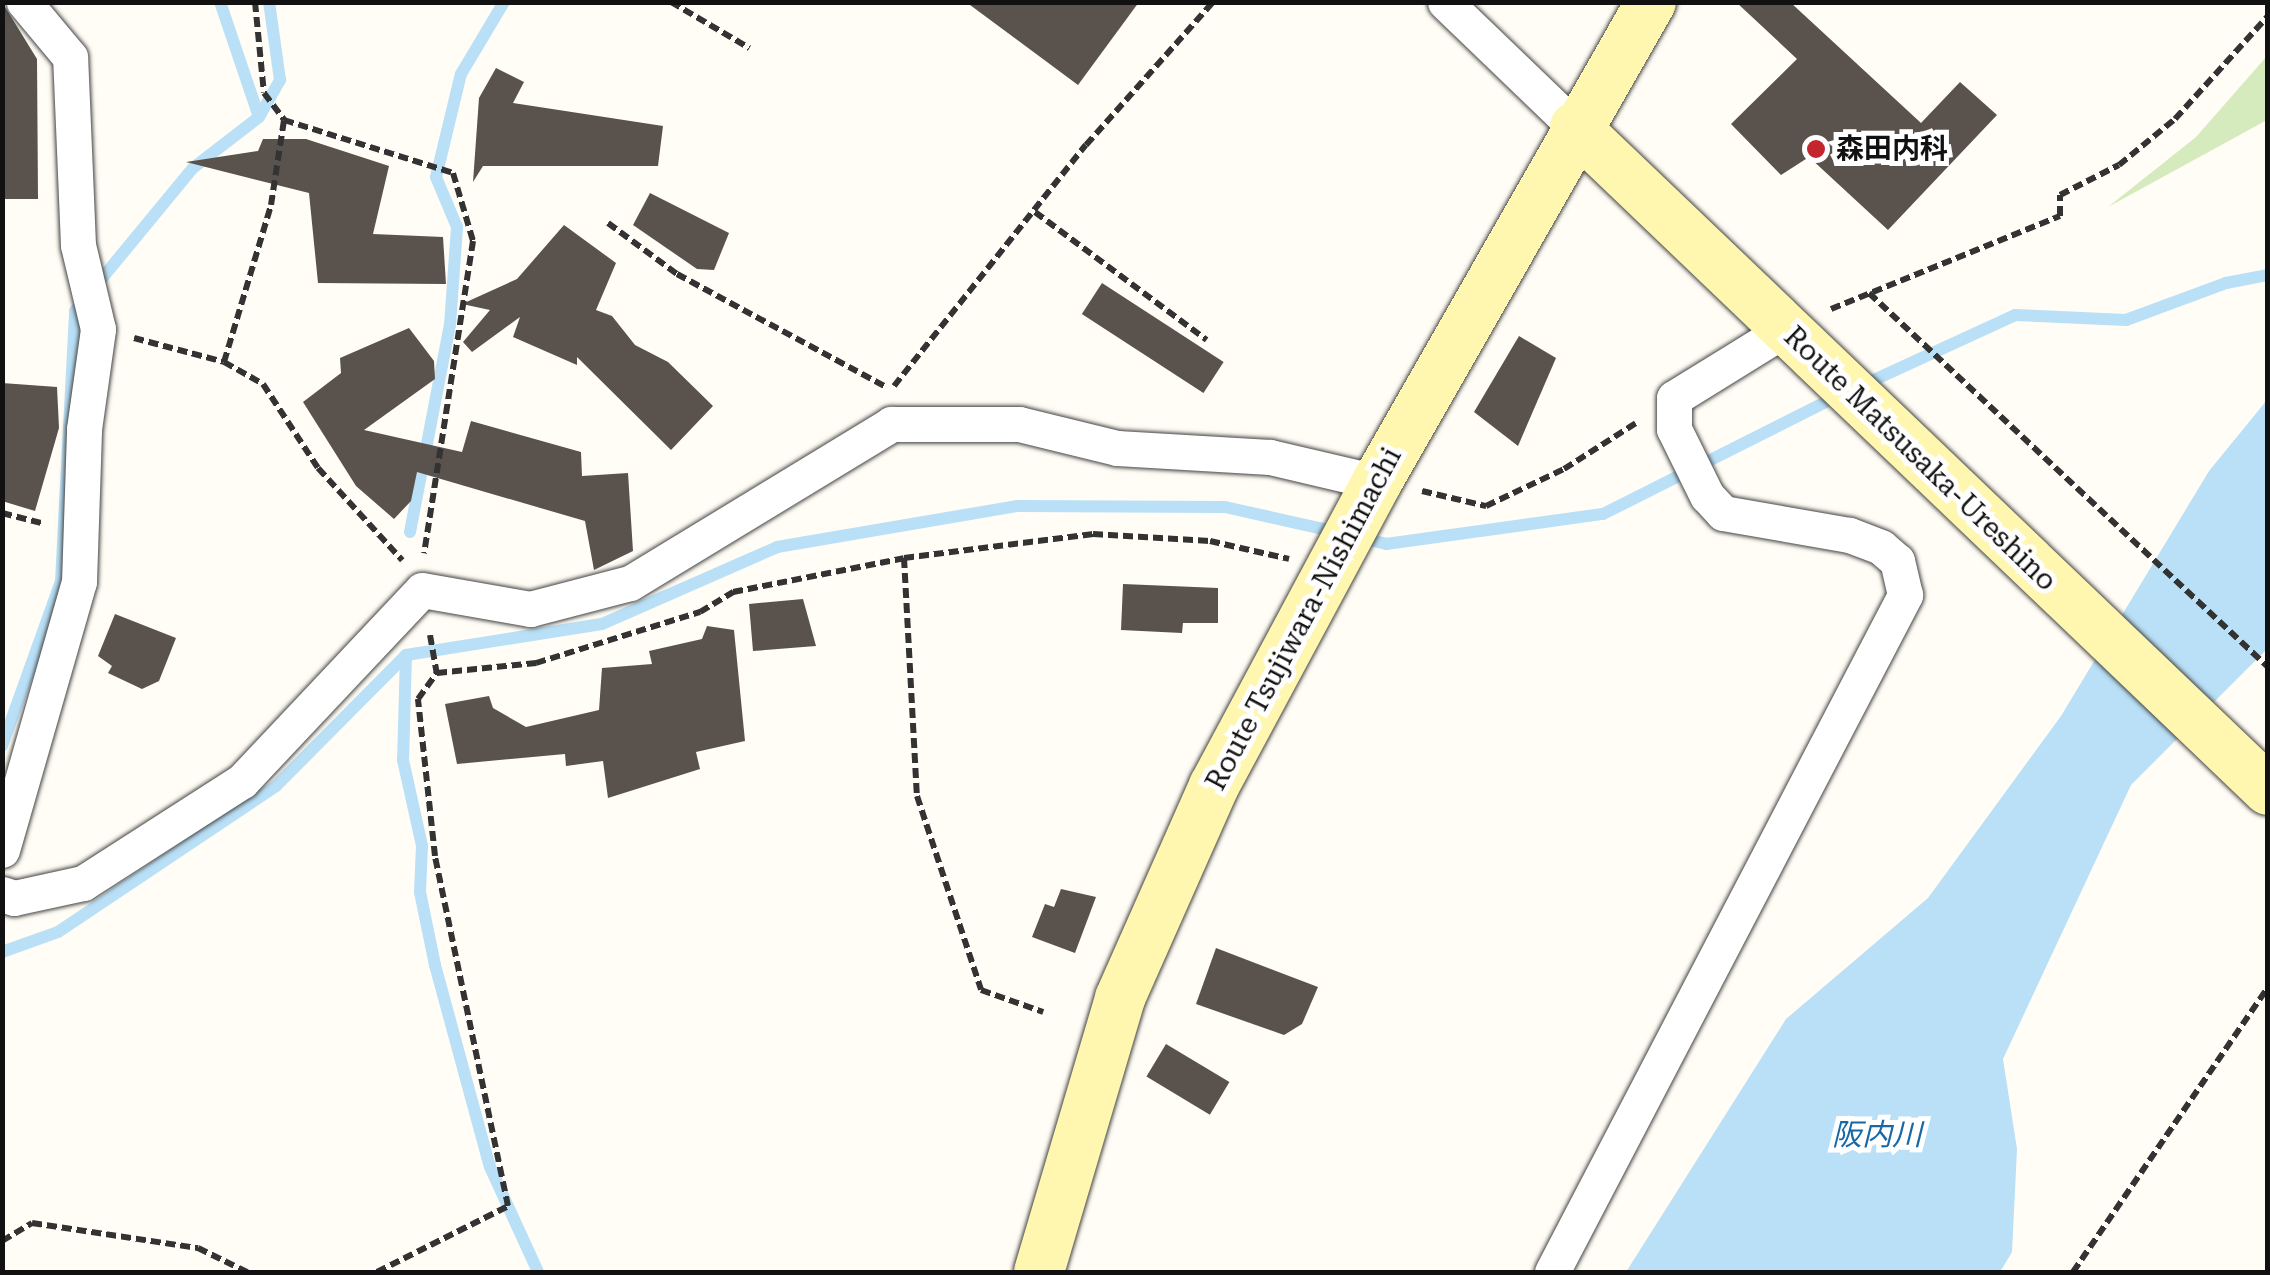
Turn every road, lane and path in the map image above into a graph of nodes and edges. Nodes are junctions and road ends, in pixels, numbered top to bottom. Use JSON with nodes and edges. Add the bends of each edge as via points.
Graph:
{"nodes":[{"id":1,"x":24,"y":2,"type":"edge"},
{"id":2,"x":256,"y":2,"type":"edge"},
{"id":3,"x":671,"y":2,"type":"edge"},
{"id":4,"x":1212,"y":2,"type":"edge"},
{"id":5,"x":1444,"y":2,"type":"edge"},
{"id":6,"x":1650,"y":2,"type":"edge"},
{"id":7,"x":2268,"y":16,"type":"edge"},
{"id":8,"x":749,"y":48,"type":"dead end"},
{"id":9,"x":281,"y":117,"type":"junction"},
{"id":10,"x":1575,"y":127,"type":"junction"},
{"id":11,"x":1035,"y":212,"type":"junction"},
{"id":12,"x":608,"y":223,"type":"dead end"},
{"id":13,"x":1869,"y":293,"type":"junction"},
{"id":14,"x":97,"y":327,"type":"junction"},
{"id":15,"x":1784,"y":330,"type":"junction"},
{"id":16,"x":1207,"y":340,"type":"dead end"},
{"id":17,"x":224,"y":362,"type":"junction"},
{"id":18,"x":1674,"y":414,"type":"junction"},
{"id":19,"x":1376,"y":482,"type":"junction"},
{"id":20,"x":2,"y":513,"type":"edge"},
{"id":21,"x":34,"y":523,"type":"dead end"},
{"id":22,"x":904,"y":558,"type":"junction"},
{"id":23,"x":1331,"y":568,"type":"junction"},
{"id":24,"x":422,"y":590,"type":"junction"},
{"id":25,"x":2268,"y":667,"type":"edge"},
{"id":26,"x":437,"y":671,"type":"junction"},
{"id":27,"x":2268,"y":790,"type":"edge"},
{"id":28,"x":2,"y":850,"type":"edge"},
{"id":29,"x":2,"y":894,"type":"edge"},
{"id":30,"x":2268,"y":987,"type":"edge"},
{"id":31,"x":1044,"y":1012,"type":"dead end"},
{"id":32,"x":2,"y":1240,"type":"edge"},
{"id":33,"x":247,"y":1272,"type":"edge"},
{"id":34,"x":378,"y":1272,"type":"edge"},
{"id":35,"x":1038,"y":1272,"type":"edge"},
{"id":36,"x":1552,"y":1272,"type":"edge"},
{"id":37,"x":2073,"y":1272,"type":"edge"}],
"edges":[{"from":1,"to":14,"type":"street","via":[[70,57],[82,264]]},
{"from":2,"to":9,"type":"path","via":[[264,93]]},
{"from":3,"to":8,"type":"path"},
{"from":4,"to":11,"type":"path"},
{"from":5,"to":10,"type":"street"},
{"from":6,"to":10,"type":"main road","name":"Route Tsujiwara-Nishimachi"},
{"from":7,"to":13,"type":"path","via":[[2175,119],[2119,165],[2060,194],[2060,216]]},
{"from":9,"to":17,"type":"path","via":[[271,205]]},
{"from":9,"to":24,"type":"path","via":[[453,173],[473,241],[425,530]]},
{"from":10,"to":15,"type":"main road","name":"Route Matsusaka-Ureshino"},
{"from":10,"to":19,"type":"main road","name":"Route Tsujiwara-Nishimachi"},
{"from":11,"to":12,"type":"path","via":[[891,390],[677,274]]},
{"from":11,"to":16,"type":"path"},
{"from":13,"to":15,"type":"path"},
{"from":13,"to":25,"type":"path"},
{"from":14,"to":17,"type":"path"},
{"from":14,"to":28,"type":"street","via":[[84,430],[79,582]]},
{"from":15,"to":18,"type":"street"},
{"from":15,"to":27,"type":"main road","name":"Route Matsusaka-Ureshino"},
{"from":17,"to":24,"type":"path","via":[[263,384],[318,468],[389,541]]},
{"from":18,"to":19,"type":"path","via":[[1486,506]]},
{"from":18,"to":36,"type":"street","via":[[1707,496],[1723,513],[1881,547],[1897,562],[1905,594]]},
{"from":19,"to":23,"type":"main road","name":"Route Tsujiwara-Nishimachi"},
{"from":19,"to":24,"type":"street","via":[[1270,457],[1117,448],[1019,424],[891,424],[630,583],[530,610]]},
{"from":20,"to":21,"type":"path"},
{"from":22,"to":23,"type":"path","via":[[1093,534],[1210,541]]},
{"from":22,"to":26,"type":"path","via":[[733,592],[700,612],[536,663]]},
{"from":22,"to":31,"type":"path","via":[[918,796],[981,990]]},
{"from":23,"to":35,"type":"main road","name":"Route Tsujiwara-Nishimachi","via":[[1214,786],[1120,998]]},
{"from":24,"to":26,"type":"path"},
{"from":24,"to":29,"type":"street","via":[[242,782],[82,883],[14,898]]},
{"from":26,"to":34,"type":"path","via":[[418,699],[435,856],[508,1206]]},
{"from":30,"to":37,"type":"path"},
{"from":32,"to":33,"type":"path","via":[[32,1223],[198,1248]]}]}
